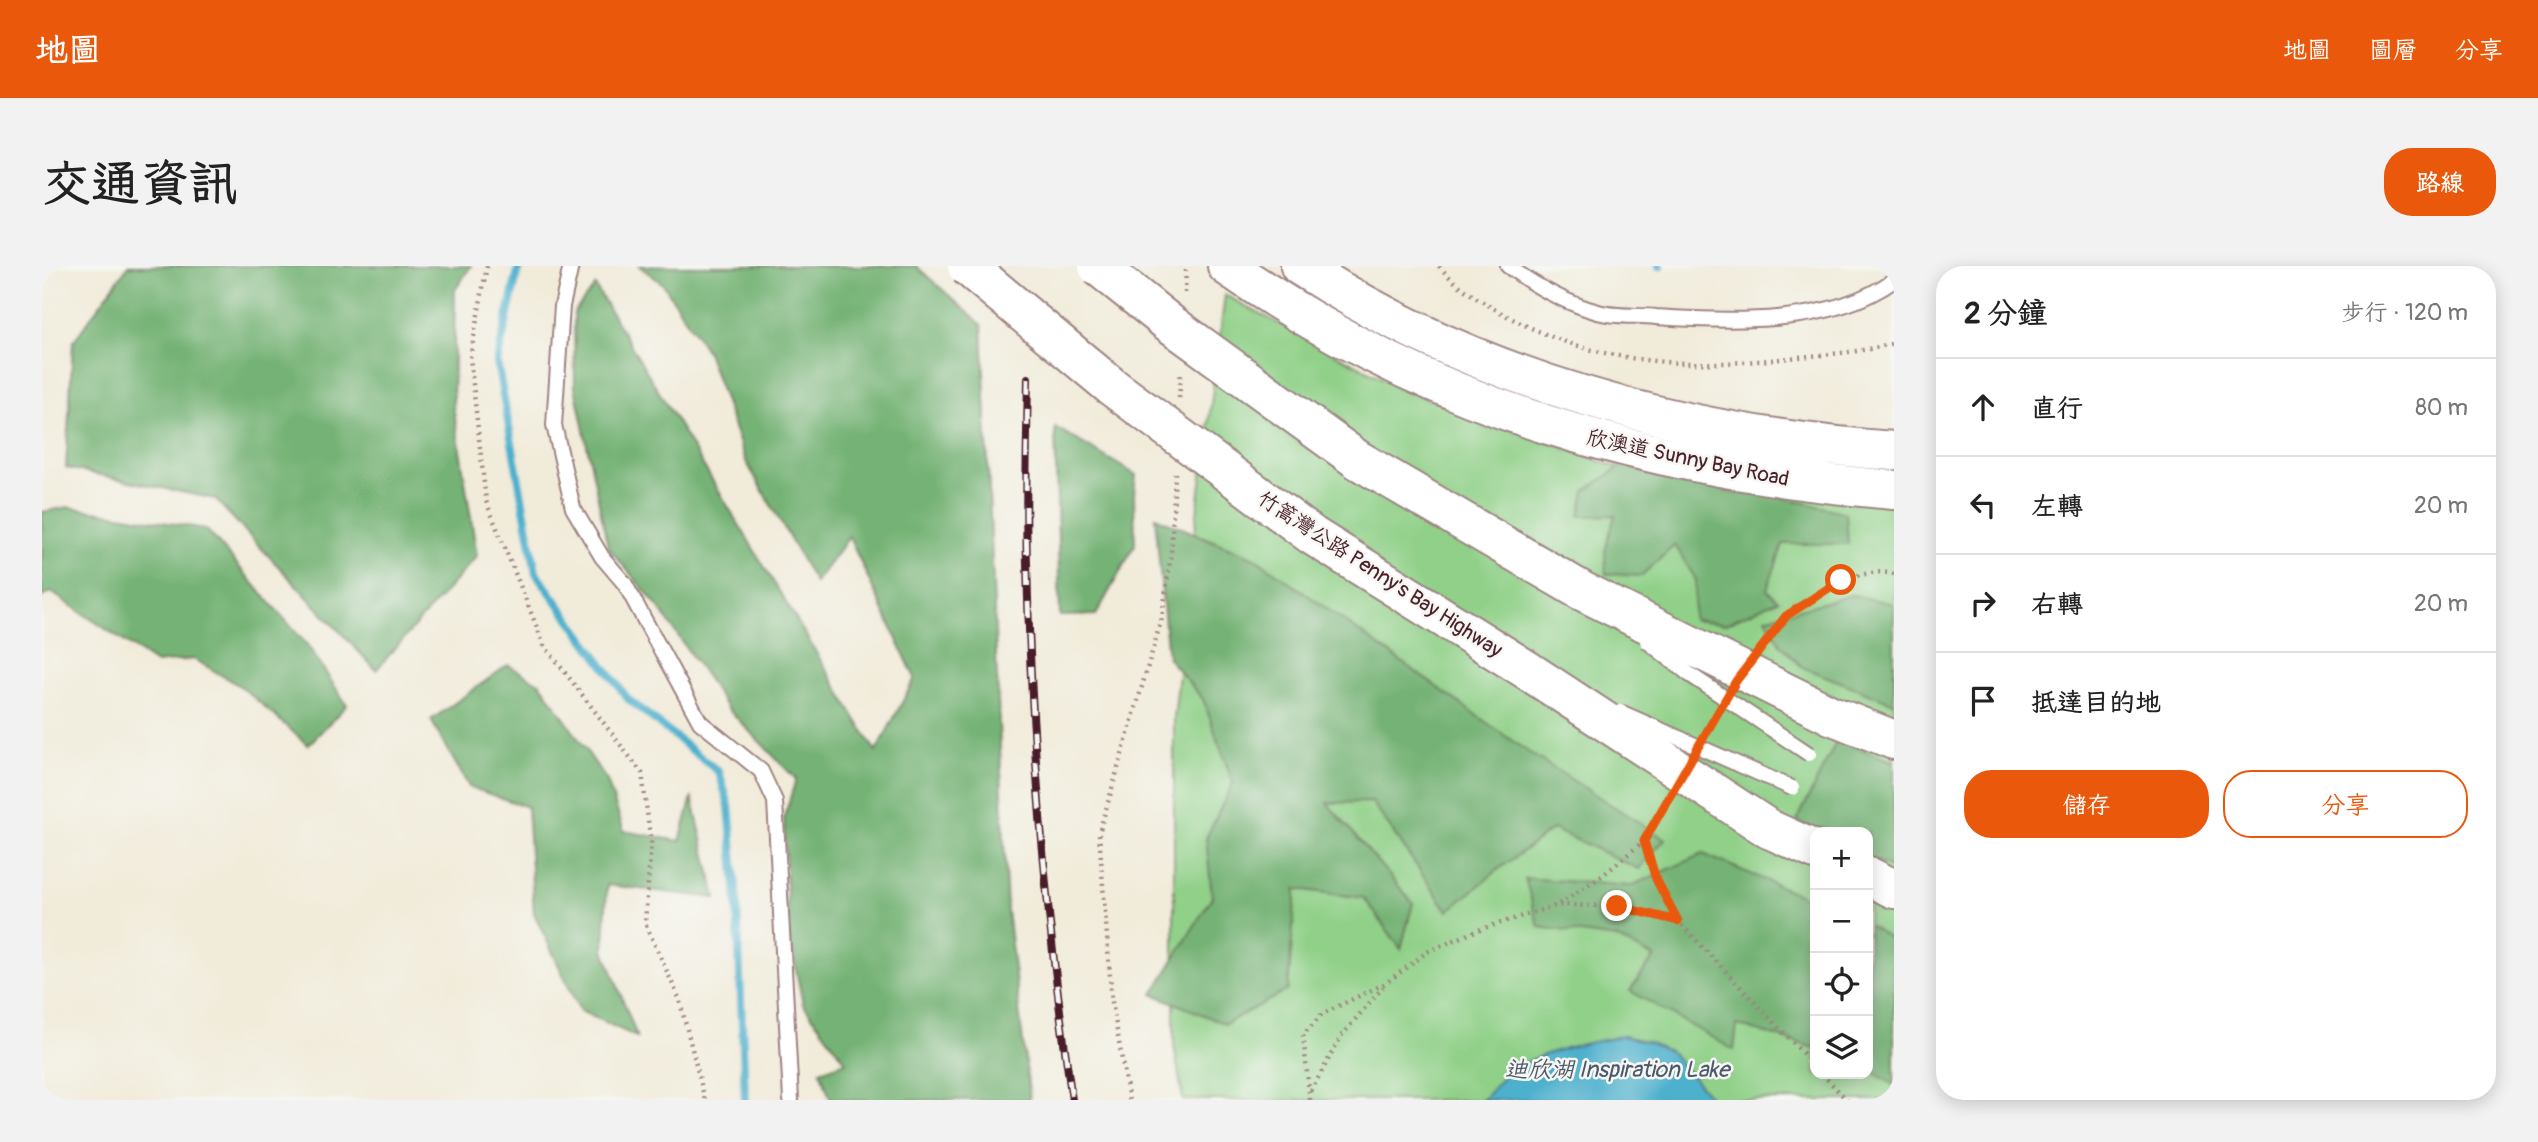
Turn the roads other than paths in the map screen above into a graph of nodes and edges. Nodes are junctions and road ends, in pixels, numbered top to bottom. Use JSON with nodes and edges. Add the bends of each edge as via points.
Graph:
{"nodes":[{"id":1,"x":571,"y":266,"type":"edge"},
{"id":2,"x":967,"y":266,"type":"edge"},
{"id":3,"x":1098,"y":266,"type":"edge"},
{"id":4,"x":1300,"y":266,"type":"edge"},
{"id":5,"x":1508,"y":266,"type":"edge"},
{"id":6,"x":1234,"y":271,"type":"edge"},
{"id":7,"x":1894,"y":280,"type":"edge"},
{"id":8,"x":1894,"y":451,"type":"edge"},
{"id":9,"x":1894,"y":490,"type":"edge"},
{"id":10,"x":1582,"y":591,"type":"junction"},
{"id":11,"x":1527,"y":670,"type":"junction"},
{"id":12,"x":1894,"y":740,"type":"edge"},
{"id":13,"x":1809,"y":754,"type":"dead end"},
{"id":14,"x":1792,"y":788,"type":"dead end"},
{"id":15,"x":1810,"y":848,"type":"edge"},
{"id":16,"x":1873,"y":878,"type":"edge"},
{"id":17,"x":1894,"y":889,"type":"edge"},
{"id":18,"x":791,"y":1100,"type":"edge"}],
"edges":[{"from":1,"to":18,"type":"lane","via":[[562,306],[554,425],[573,508],[602,557],[625,584],[699,722],[761,771],[775,801]]},
{"from":2,"to":11,"type":"main road","name":"竹篙灣公路 Penny's Bay Highway","bridge":true,"via":[[1111,386],[1313,536]]},
{"from":3,"to":10,"type":"main road","bridge":true,"via":[[1358,460]]},
{"from":4,"to":8,"type":"main road","name":"欣澳道 Sunny Bay Road","via":[[1417,331],[1553,386],[1713,429]]},
{"from":5,"to":7,"type":"lane","via":[[1541,289],[1599,312],[1741,321],[1807,314],[1876,293]]},
{"from":6,"to":9,"type":"main road","name":"欣澳道 Sunny Bay Road","via":[[1370,352],[1537,422],[1618,447],[1704,466]]},
{"from":10,"to":12,"type":"main road","bridge":true,"via":[[1831,715]]},
{"from":10,"to":13,"type":"lane","bridge":true,"via":[[1689,674]]},
{"from":11,"to":14,"type":"lane","bridge":true},
{"from":11,"to":15,"type":"main road","name":"竹篙灣公路 Penny's Bay Highway","bridge":true,"via":[[1769,829]]},
{"from":16,"to":17,"type":"main road"}]}
